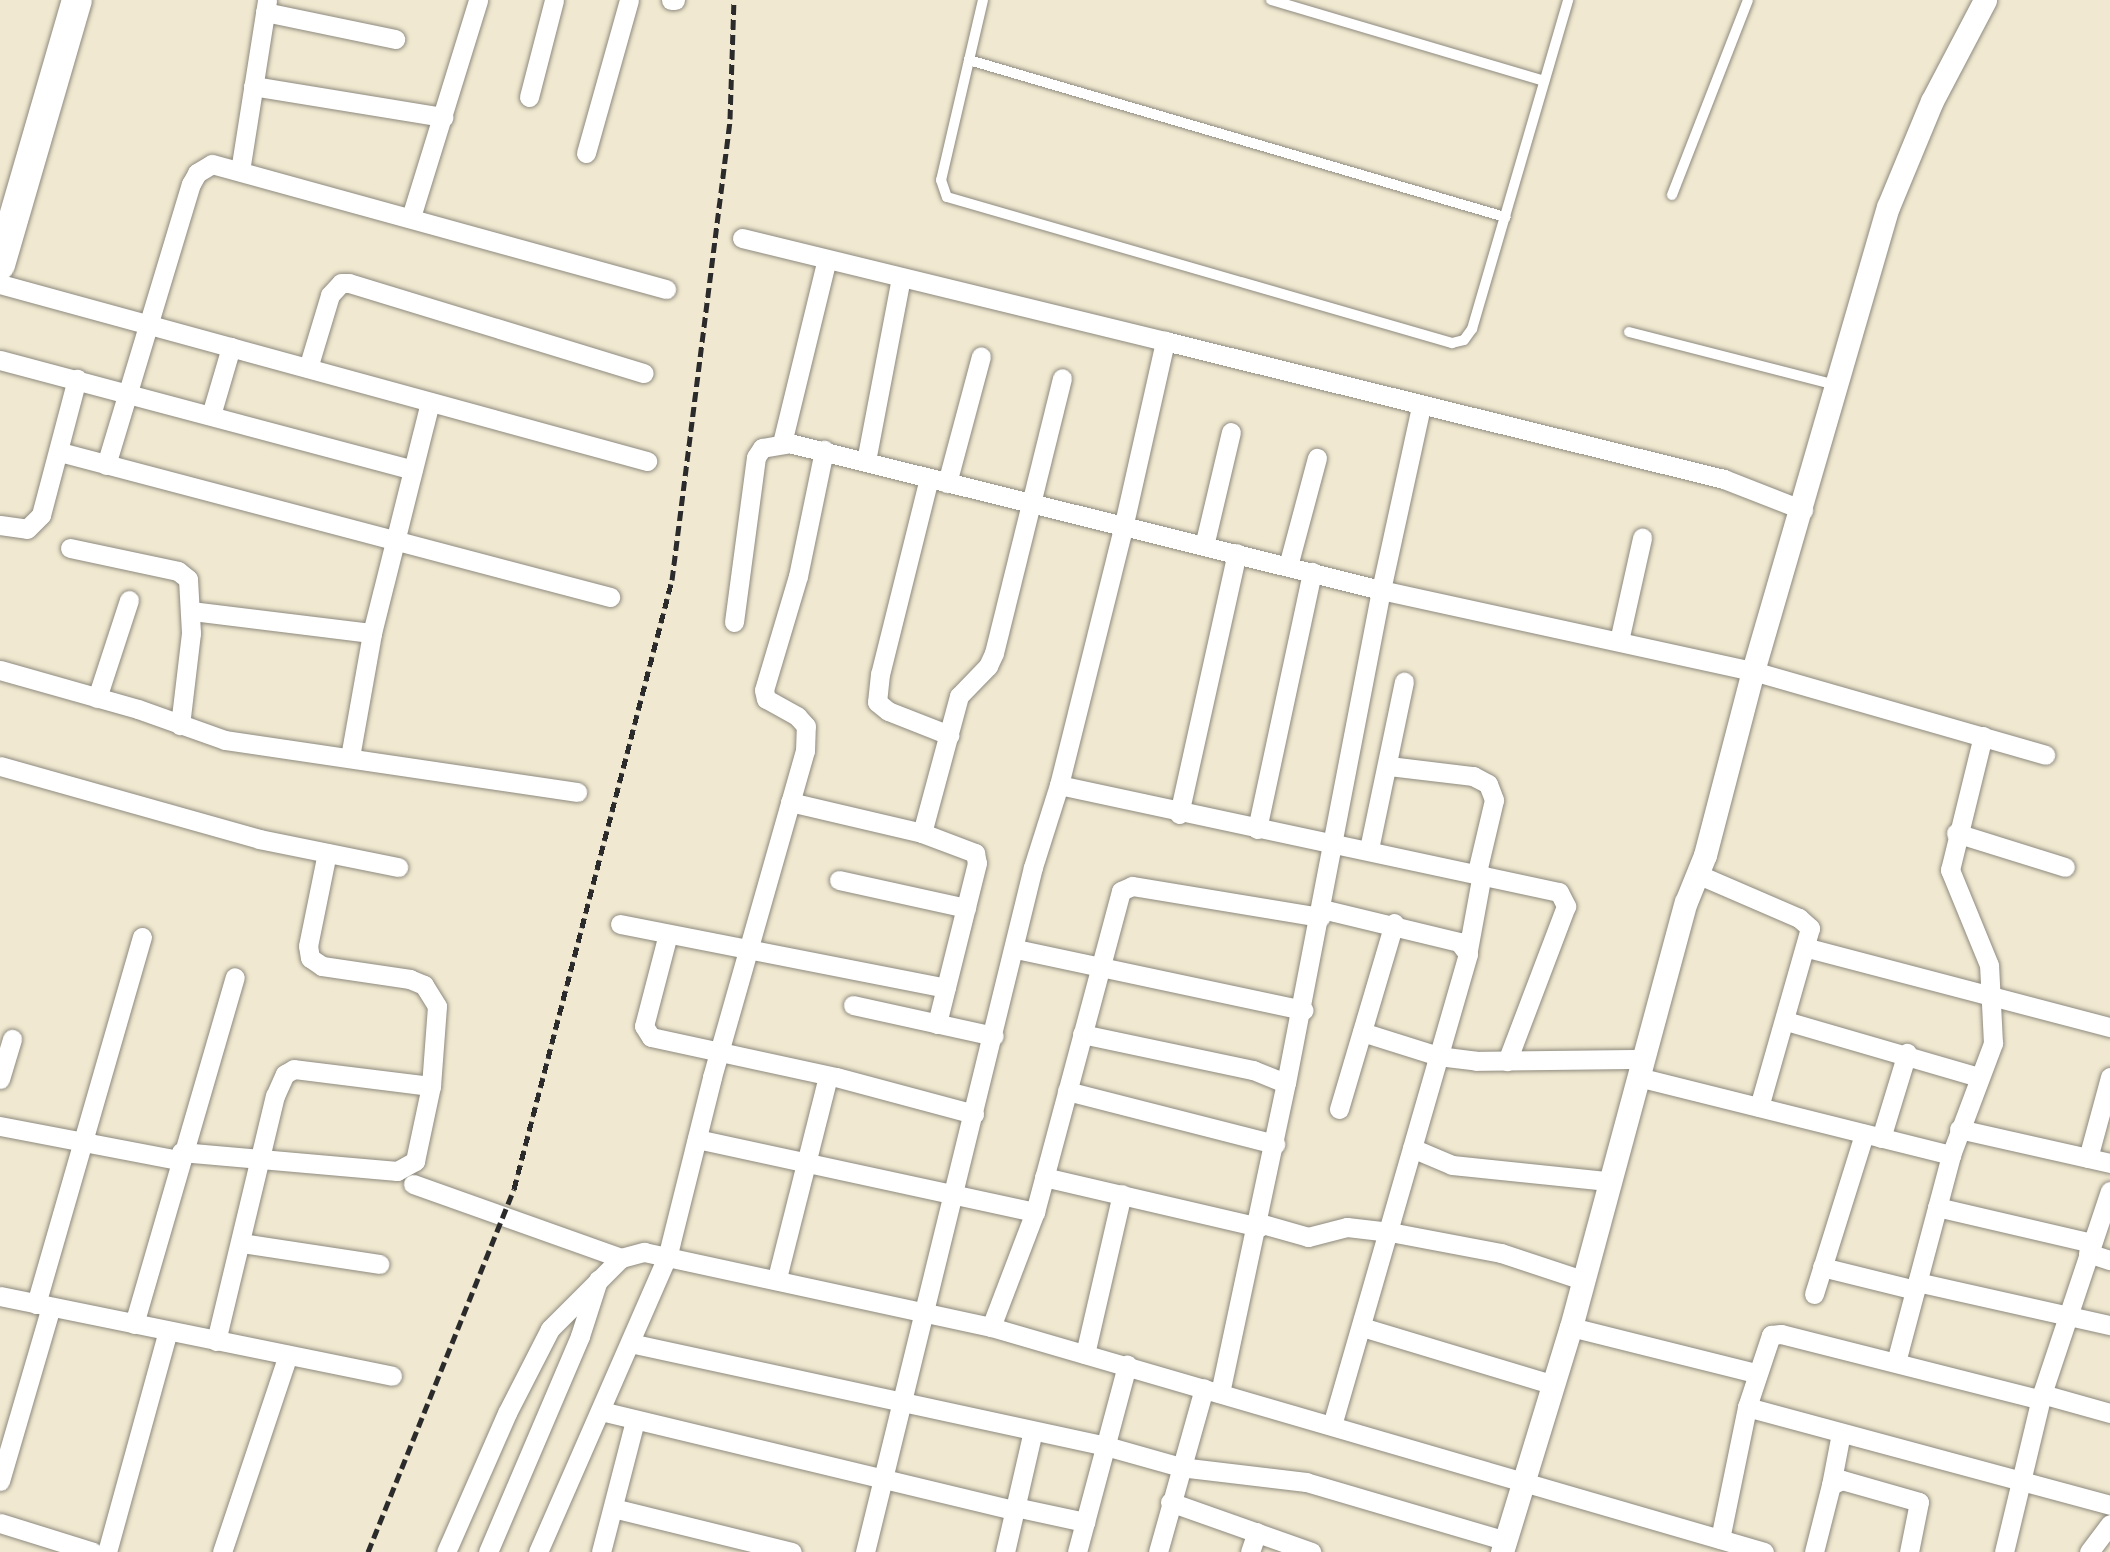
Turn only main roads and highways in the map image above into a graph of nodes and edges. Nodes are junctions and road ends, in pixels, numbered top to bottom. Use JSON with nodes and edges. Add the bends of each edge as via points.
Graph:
{"nodes":[{"id":1,"x":76,"y":0,"type":"edge"},
{"id":2,"x":0,"y":265,"type":"edge"}],
"edges":[{"from":1,"to":2,"type":"main road"}]}
